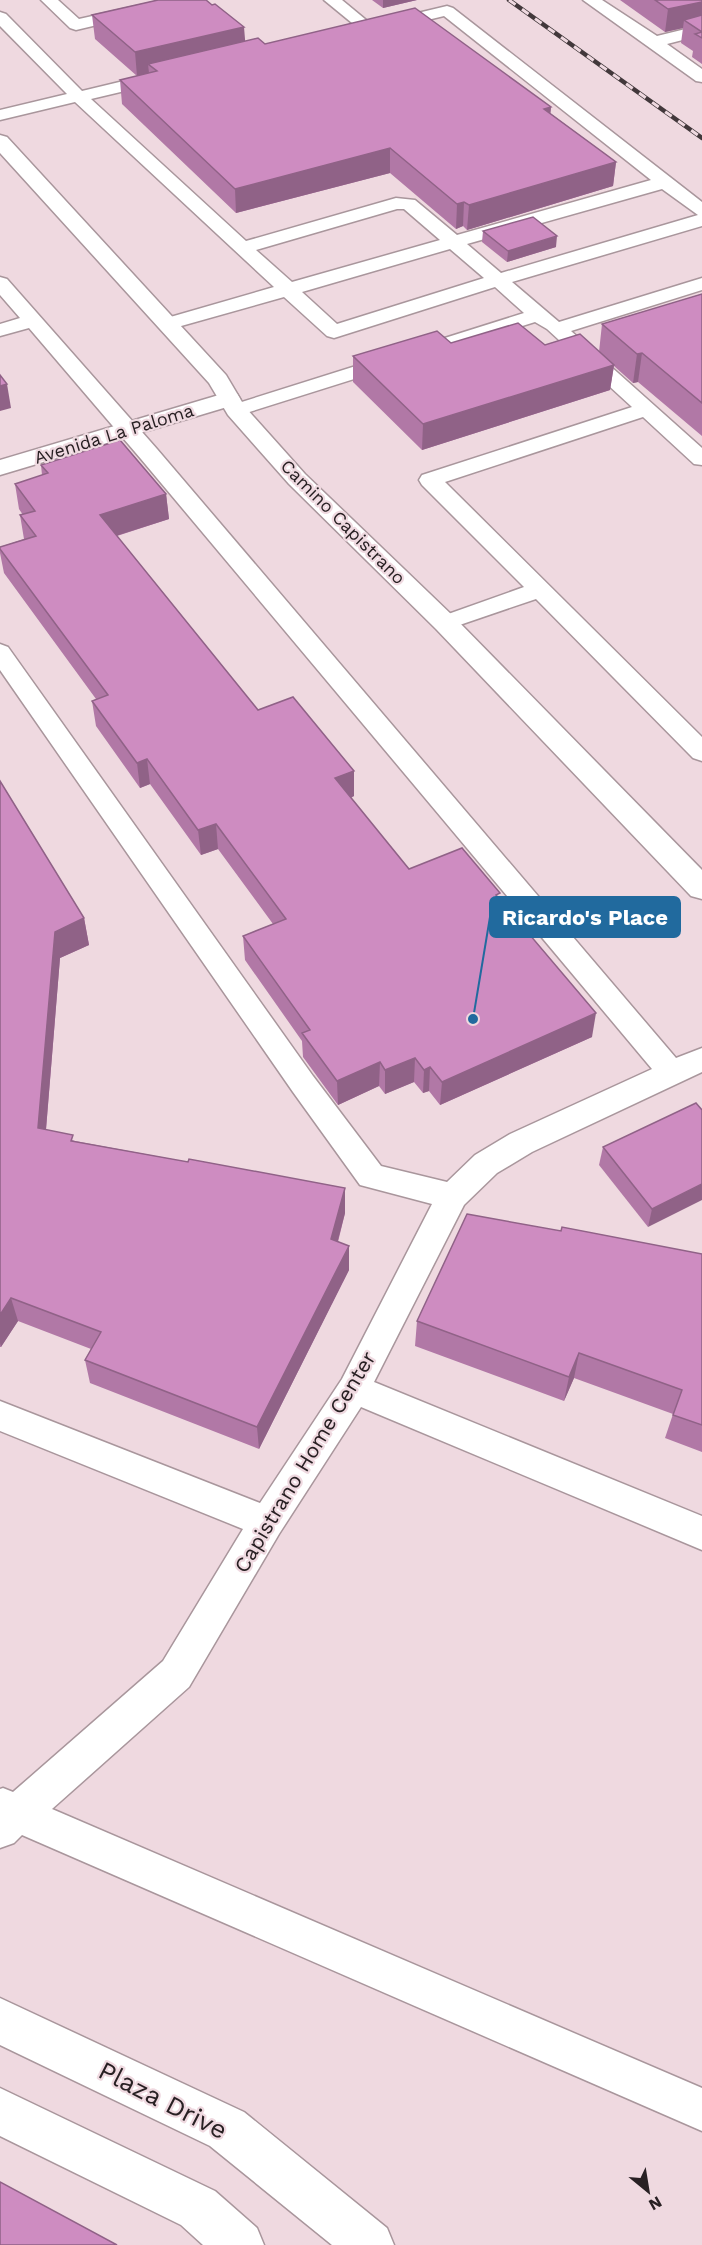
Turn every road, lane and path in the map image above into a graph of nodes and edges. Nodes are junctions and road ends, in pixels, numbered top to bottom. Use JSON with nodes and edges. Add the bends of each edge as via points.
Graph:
{"nodes":[{"id":1,"x":49,"y":0,"type":"edge"},
{"id":2,"x":184,"y":0,"type":"edge"},
{"id":3,"x":332,"y":0,"type":"edge"},
{"id":4,"x":591,"y":0,"type":"edge"},
{"id":5,"x":0,"y":16,"type":"edge"},
{"id":6,"x":76,"y":25,"type":"junction"},
{"id":7,"x":369,"y":29,"type":"junction"},
{"id":8,"x":702,"y":30,"type":"edge"},
{"id":9,"x":348,"y":34,"type":"edge"},
{"id":10,"x":20,"y":37,"type":"junction"},
{"id":11,"x":654,"y":42,"type":"junction"},
{"id":12,"x":182,"y":72,"type":"edge"},
{"id":13,"x":702,"y":77,"type":"edge"},
{"id":14,"x":78,"y":96,"type":"junction"},
{"id":15,"x":0,"y":115,"type":"edge"},
{"id":16,"x":0,"y":141,"type":"edge"},
{"id":17,"x":665,"y":182,"type":"junction"},
{"id":18,"x":702,"y":211,"type":"edge"},
{"id":19,"x":702,"y":220,"type":"edge"},
{"id":20,"x":454,"y":242,"type":"junction"},
{"id":21,"x":241,"y":248,"type":"junction"},
{"id":22,"x":498,"y":280,"type":"junction"},
{"id":23,"x":0,"y":283,"type":"edge"},
{"id":24,"x":286,"y":289,"type":"junction"},
{"id":25,"x":696,"y":290,"type":"edge"},
{"id":26,"x":538,"y":315,"type":"junction"},
{"id":27,"x":33,"y":321,"type":"junction"},
{"id":28,"x":167,"y":324,"type":"junction"},
{"id":29,"x":557,"y":329,"type":"junction"},
{"id":30,"x":0,"y":330,"type":"edge"},
{"id":31,"x":232,"y":405,"type":"junction"},
{"id":32,"x":646,"y":409,"type":"junction"},
{"id":33,"x":127,"y":430,"type":"junction"},
{"id":34,"x":702,"y":459,"type":"edge"},
{"id":35,"x":0,"y":468,"type":"edge"},
{"id":36,"x":539,"y":590,"type":"junction"},
{"id":37,"x":445,"y":623,"type":"junction"},
{"id":38,"x":0,"y":652,"type":"edge"},
{"id":39,"x":702,"y":752,"type":"edge"},
{"id":40,"x":702,"y":888,"type":"edge"},
{"id":41,"x":702,"y":1059,"type":"edge"},
{"id":42,"x":672,"y":1074,"type":"junction"},
{"id":43,"x":453,"y":1196,"type":"junction"},
{"id":44,"x":354,"y":1389,"type":"junction"},
{"id":45,"x":0,"y":1416,"type":"edge"},
{"id":46,"x":267,"y":1522,"type":"junction"},
{"id":47,"x":702,"y":1533,"type":"edge"},
{"id":48,"x":6,"y":1816,"type":"edge"},
{"id":49,"x":0,"y":2021,"type":"edge"},
{"id":50,"x":702,"y":2110,"type":"edge"},
{"id":51,"x":0,"y":2111,"type":"edge"},
{"id":52,"x":240,"y":2245,"type":"edge"},
{"id":53,"x":370,"y":2245,"type":"edge"}],
"edges":[{"from":1,"to":6,"type":"lane"},
{"from":2,"to":6,"type":"lane"},
{"from":3,"to":7,"type":"lane"},
{"from":4,"to":11,"type":"lane"},
{"from":5,"to":10,"type":"lane"},
{"from":6,"to":10,"type":"lane"},
{"from":7,"to":9,"type":"lane"},
{"from":7,"to":17,"type":"lane","via":[[447,11]]},
{"from":8,"to":11,"type":"lane"},
{"from":10,"to":14,"type":"lane"},
{"from":11,"to":13,"type":"lane"},
{"from":12,"to":14,"type":"lane"},
{"from":14,"to":15,"type":"lane"},
{"from":14,"to":21,"type":"lane"},
{"from":16,"to":28,"type":"main road","name":"Camino Capistrano"},
{"from":17,"to":18,"type":"lane"},
{"from":17,"to":20,"type":"lane"},
{"from":19,"to":22,"type":"lane"},
{"from":20,"to":21,"type":"lane","via":[[409,204],[396,203]]},
{"from":20,"to":22,"type":"lane"},
{"from":20,"to":24,"type":"lane"},
{"from":21,"to":24,"type":"lane"},
{"from":22,"to":24,"type":"lane","via":[[334,332]]},
{"from":22,"to":26,"type":"lane"},
{"from":23,"to":27,"type":"lane"},
{"from":24,"to":28,"type":"lane"},
{"from":25,"to":29,"type":"lane"},
{"from":26,"to":29,"type":"lane"},
{"from":26,"to":31,"type":"lane"},
{"from":27,"to":30,"type":"lane"},
{"from":27,"to":33,"type":"lane"},
{"from":28,"to":31,"type":"main road","name":"Camino Capistrano","via":[[218,380]]},
{"from":29,"to":32,"type":"lane"},
{"from":31,"to":33,"type":"main road","name":"Avenida La Paloma"},
{"from":31,"to":37,"type":"main road","name":"Camino Capistrano","via":[[297,479]]},
{"from":32,"to":34,"type":"lane"},
{"from":32,"to":36,"type":"lane","via":[[430,480]]},
{"from":33,"to":35,"type":"main road","name":"Avenida La Paloma"},
{"from":33,"to":42,"type":"lane"},
{"from":36,"to":37,"type":"lane"},
{"from":36,"to":39,"type":"lane"},
{"from":37,"to":40,"type":"main road","name":"Camino Capistrano"},
{"from":38,"to":43,"type":"lane","via":[[371,1176]]},
{"from":41,"to":42,"type":"lane","name":"Capistrano Home Center"},
{"from":42,"to":43,"type":"lane","name":"Capistrano Home Center","via":[[521,1143],[486,1164]]},
{"from":43,"to":44,"type":"lane","name":"Capistrano Home Center"},
{"from":44,"to":46,"type":"lane","name":"Capistrano Home Center"},
{"from":44,"to":47,"type":"lane"},
{"from":45,"to":46,"type":"lane"},
{"from":46,"to":48,"type":"lane","name":"Capistrano Home Center","via":[[176,1674]]},
{"from":48,"to":50,"type":"lane"},
{"from":49,"to":53,"type":"main road","name":"Plaza Drive","via":[[227,2129]]},
{"from":51,"to":52,"type":"main road","via":[[198,2208]]}]}
